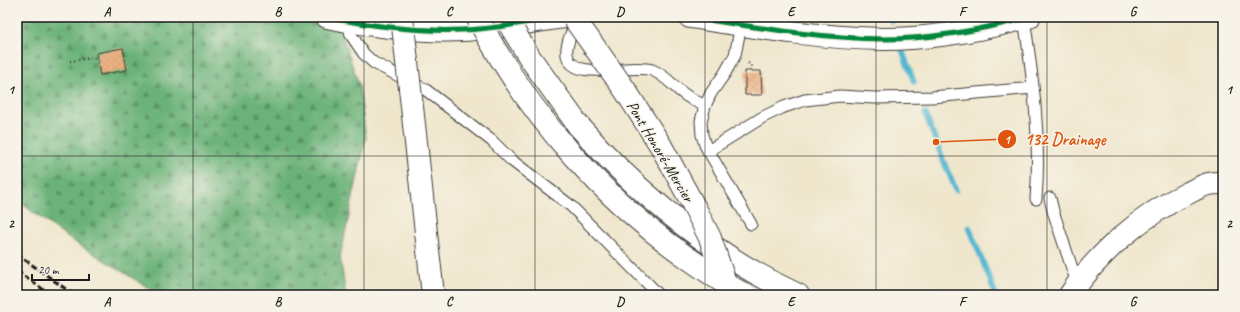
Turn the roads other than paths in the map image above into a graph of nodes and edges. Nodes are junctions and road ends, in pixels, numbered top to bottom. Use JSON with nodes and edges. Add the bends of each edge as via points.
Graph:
{"nodes":[{"id":1,"x":402,"y":17,"type":"edge"},
{"id":2,"x":477,"y":17,"type":"edge"},
{"id":3,"x":505,"y":17,"type":"edge"},
{"id":4,"x":565,"y":17,"type":"edge"},
{"id":5,"x":573,"y":17,"type":"edge"},
{"id":6,"x":578,"y":17,"type":"edge"},
{"id":7,"x":690,"y":17,"type":"edge"},
{"id":8,"x":1027,"y":18,"type":"edge"},
{"id":9,"x":337,"y":19,"type":"edge"},
{"id":10,"x":741,"y":25,"type":"junction"},
{"id":11,"x":1033,"y":88,"type":"junction"},
{"id":12,"x":705,"y":106,"type":"junction"},
{"id":13,"x":708,"y":151,"type":"junction"},
{"id":14,"x":1223,"y":183,"type":"edge"},
{"id":15,"x":1050,"y":198,"type":"dead end"},
{"id":16,"x":1036,"y":199,"type":"dead end"},
{"id":17,"x":751,"y":224,"type":"dead end"},
{"id":18,"x":1074,"y":289,"type":"edge"},
{"id":19,"x":433,"y":295,"type":"edge"},
{"id":20,"x":659,"y":295,"type":"edge"},
{"id":21,"x":729,"y":295,"type":"edge"},
{"id":22,"x":745,"y":295,"type":"edge"},
{"id":23,"x":798,"y":295,"type":"edge"}],
"edges":[{"from":1,"to":19,"type":"main road","bridge":true},
{"from":2,"to":22,"type":"main road","bridge":true,"via":[[503,64],[529,102],[559,141],[589,173],[618,202],[674,249]]},
{"from":3,"to":23,"type":"main road","bridge":true,"via":[[530,58],[578,125],[635,184],[717,249],[742,266]]},
{"from":4,"to":9,"type":"main road","via":[[463,30],[394,28]]},
{"from":5,"to":21,"type":"main road","name":"Pont Honoré-Mercier","bridge":true,"via":[[661,146],[710,238]]},
{"from":6,"to":12,"type":"lane","via":[[568,44],[567,55],[577,68],[589,71],[640,68],[652,70]]},
{"from":7,"to":10,"type":"main road"},
{"from":8,"to":10,"type":"main road","via":[[946,34],[884,38],[813,35]]},
{"from":8,"to":11,"type":"lane"},
{"from":9,"to":20,"type":"lane","via":[[374,63],[426,90],[571,206]]},
{"from":10,"to":12,"type":"lane","via":[[735,55]]},
{"from":11,"to":13,"type":"lane","via":[[932,97],[840,96],[805,100],[784,106],[763,117]]},
{"from":11,"to":16,"type":"lane","via":[[1038,140]]},
{"from":12,"to":13,"type":"lane","via":[[701,121],[702,135]]},
{"from":13,"to":17,"type":"lane"},
{"from":14,"to":18,"type":"main road","via":[[1206,185],[1148,216],[1100,257]]},
{"from":15,"to":18,"type":"lane","via":[[1074,274]]}]}
